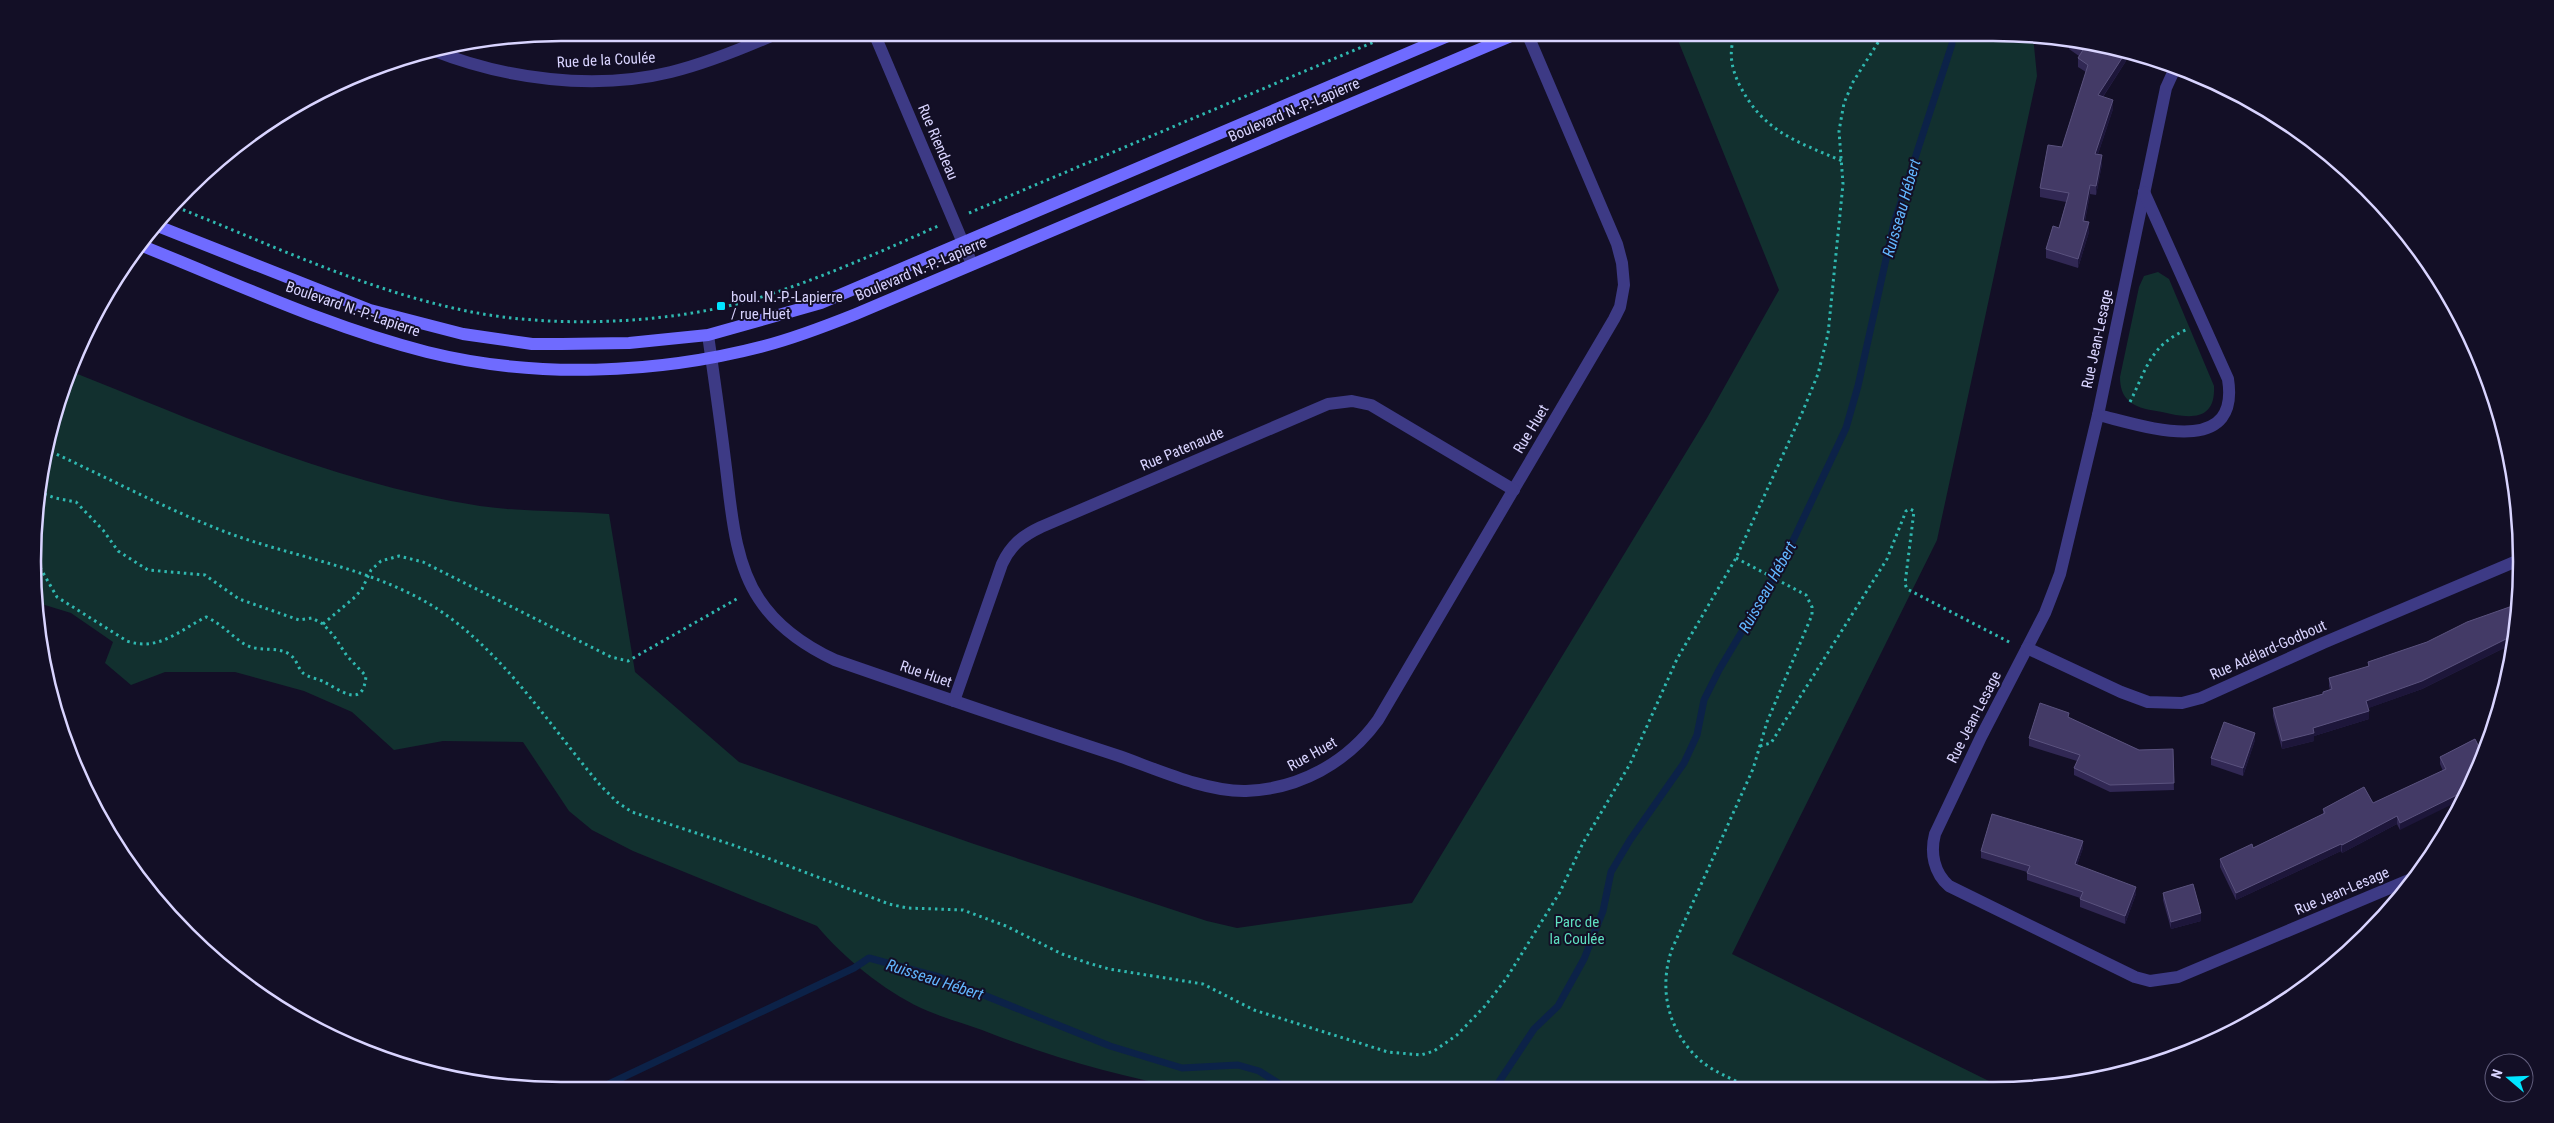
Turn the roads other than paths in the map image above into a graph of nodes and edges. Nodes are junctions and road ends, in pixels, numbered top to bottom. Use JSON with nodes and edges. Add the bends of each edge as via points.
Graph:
{"nodes":[{"id":1,"x":755,"y":41,"type":"edge"},
{"id":2,"x":878,"y":41,"type":"edge"},
{"id":3,"x":1434,"y":41,"type":"edge"},
{"id":4,"x":1497,"y":41,"type":"edge"},
{"id":5,"x":1531,"y":41,"type":"edge"},
{"id":6,"x":445,"y":55,"type":"edge"},
{"id":7,"x":2173,"y":74,"type":"edge"},
{"id":8,"x":2144,"y":192,"type":"junction"},
{"id":9,"x":162,"y":228,"type":"edge"},
{"id":10,"x":963,"y":242,"type":"junction"},
{"id":11,"x":147,"y":248,"type":"edge"},
{"id":12,"x":972,"y":264,"type":"junction"},
{"id":13,"x":708,"y":335,"type":"junction"},
{"id":14,"x":711,"y":357,"type":"junction"},
{"id":15,"x":2098,"y":414,"type":"junction"},
{"id":16,"x":1514,"y":490,"type":"junction"},
{"id":17,"x":2513,"y":563,"type":"edge"},
{"id":18,"x":2027,"y":648,"type":"junction"},
{"id":19,"x":954,"y":701,"type":"junction"},
{"id":20,"x":2401,"y":883,"type":"edge"}],
"edges":[{"from":1,"to":6,"type":"street","name":"Rue de la Coulée","via":[[685,68],[618,78],[570,80],[521,75],[488,69]]},
{"from":2,"to":10,"type":"street","name":"Rue Riendeau"},
{"from":3,"to":10,"type":"street","name":"Boulevard N.-P.-Lapierre"},
{"from":4,"to":12,"type":"street","name":"Boulevard N.-P.-Lapierre"},
{"from":5,"to":16,"type":"street","name":"Rue Huet","via":[[1617,244],[1624,285],[1614,319]]},
{"from":7,"to":8,"type":"street","name":"Rue Jean-Lesage","via":[[2166,88]]},
{"from":8,"to":15,"type":"street","name":"Rue Jean-Lesage"},
{"from":8,"to":15,"type":"street","via":[[2228,379],[2229,399],[2219,420],[2196,432],[2173,431]]},
{"from":9,"to":13,"type":"street","name":"Boulevard N.-P.-Lapierre","via":[[370,310],[463,334],[532,344],[629,343]]},
{"from":10,"to":12,"type":"street","name":"Rue Riendeau"},
{"from":10,"to":13,"type":"street","name":"Boulevard N.-P.-Lapierre","via":[[821,303]]},
{"from":11,"to":14,"type":"street","name":"Boulevard N.-P.-Lapierre","via":[[360,332],[460,359],[557,369],[659,366]]},
{"from":12,"to":14,"type":"street","name":"Boulevard N.-P.-Lapierre","via":[[790,339]]},
{"from":13,"to":14,"type":"street","name":"Rue Huet"},
{"from":14,"to":19,"type":"street","name":"Rue Huet","via":[[736,539],[758,598],[777,622],[815,651]]},
{"from":15,"to":18,"type":"street","name":"Rue Jean-Lesage","via":[[2060,574]]},
{"from":16,"to":19,"type":"street","name":"Rue Patenaude","via":[[1371,405],[1352,401],[1328,404],[1019,539],[1002,564]]},
{"from":16,"to":19,"type":"street","name":"Rue Huet","via":[[1369,732],[1353,750],[1300,781],[1244,791],[1213,787]]},
{"from":17,"to":18,"type":"street","name":"Rue Adélard-Godbout","via":[[2201,698],[2182,703],[2148,702]]},
{"from":18,"to":20,"type":"street","name":"Rue Jean-Lesage","via":[[1935,834],[1934,862],[1941,878],[1950,886],[2135,978],[2150,981],[2178,977]]}]}
